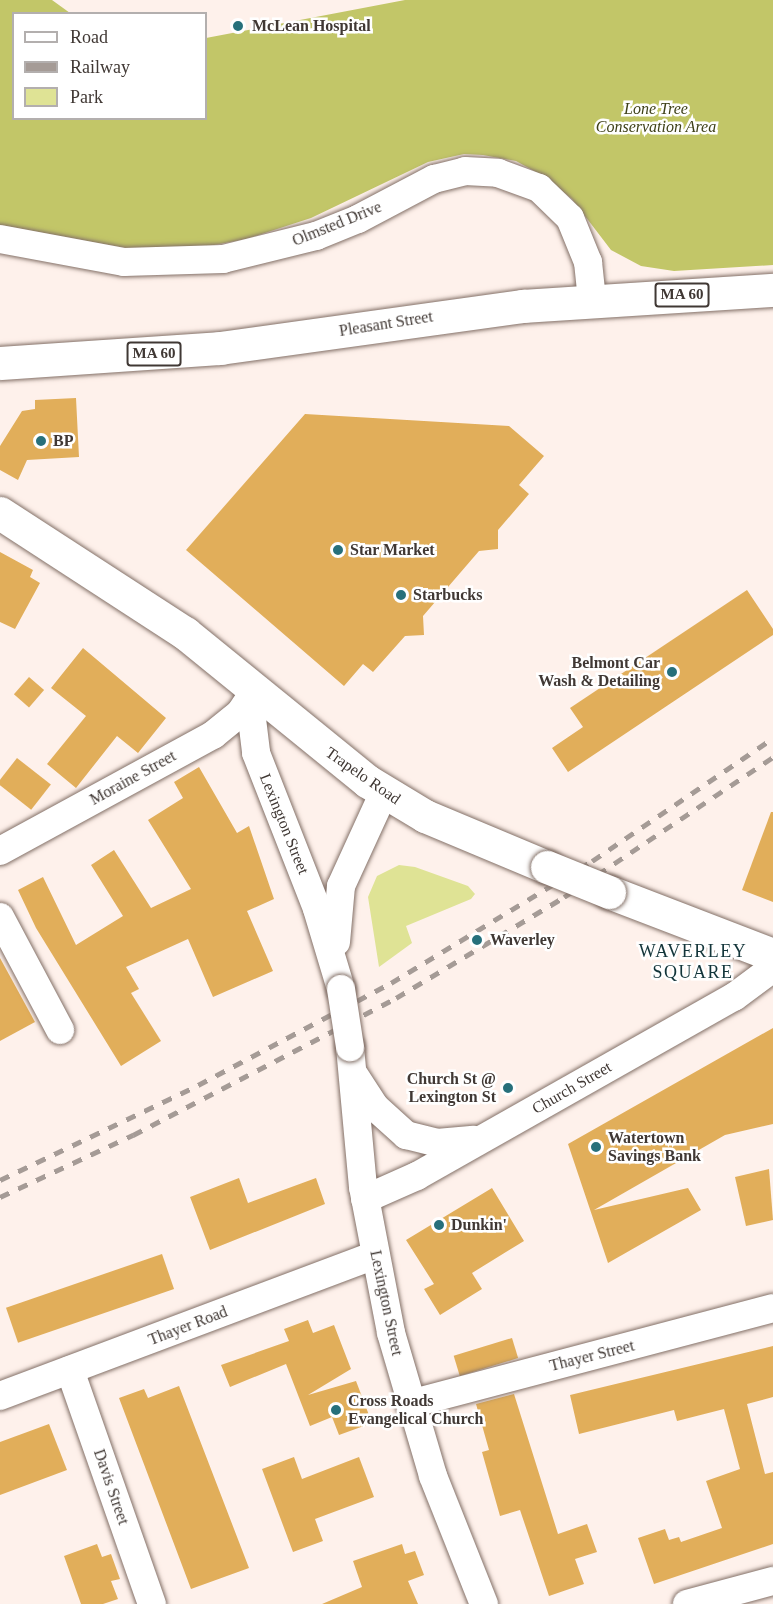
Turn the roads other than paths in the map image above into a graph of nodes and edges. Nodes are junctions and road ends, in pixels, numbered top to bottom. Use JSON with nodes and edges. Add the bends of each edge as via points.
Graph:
{"nodes":[{"id":1,"x":0,"y":239,"type":"edge"},
{"id":2,"x":773,"y":290,"type":"edge"},
{"id":3,"x":592,"y":300,"type":"junction"},
{"id":4,"x":0,"y":363,"type":"edge"},
{"id":5,"x":0,"y":513,"type":"edge"},
{"id":6,"x":255,"y":691,"type":"junction"},
{"id":7,"x":384,"y":792,"type":"junction"},
{"id":8,"x":0,"y":851,"type":"edge"},
{"id":9,"x":0,"y":917,"type":"edge"},
{"id":10,"x":773,"y":955,"type":"edge"},
{"id":11,"x":773,"y":968,"type":"edge"},
{"id":12,"x":341,"y":989,"type":"junction"},
{"id":13,"x":60,"y":1030,"type":"dead end"},
{"id":14,"x":352,"y":1060,"type":"junction"},
{"id":15,"x":485,"y":1138,"type":"junction"},
{"id":16,"x":365,"y":1199,"type":"junction"},
{"id":17,"x":375,"y":1255,"type":"junction"},
{"id":18,"x":773,"y":1308,"type":"edge"},
{"id":19,"x":70,"y":1370,"type":"junction"},
{"id":20,"x":0,"y":1396,"type":"edge"},
{"id":21,"x":410,"y":1404,"type":"junction"},
{"id":22,"x":773,"y":1581,"type":"edge"},
{"id":23,"x":152,"y":1604,"type":"edge"},
{"id":24,"x":484,"y":1604,"type":"edge"},
{"id":25,"x":687,"y":1604,"type":"edge"}],
"edges":[{"from":1,"to":3,"type":"street","name":"Olmsted Drive","via":[[124,262],[223,259],[316,236],[434,179],[465,171],[498,173],[539,188],[570,218],[588,262]]},
{"from":2,"to":3,"type":"main road","name":"Pleasant Street","number":"MA 60"},
{"from":3,"to":4,"type":"main road","name":"Pleasant Street","number":"MA 60","via":[[439,316],[220,348]]},
{"from":5,"to":6,"type":"main road","name":"Trapelo Road","via":[[166,620]]},
{"from":6,"to":7,"type":"main road","name":"Trapelo Road","via":[[332,756]]},
{"from":6,"to":8,"type":"street","name":"Moraine Street","via":[[240,713],[213,735]]},
{"from":6,"to":12,"type":"street","name":"Lexington Street","via":[[252,720],[256,753],[317,909]]},
{"from":7,"to":10,"type":"main road","name":"Trapelo Road","bridge":true,"via":[[447,826]]},
{"from":7,"to":12,"type":"street","name":"Lexington Street","via":[[339,895],[336,928]]},
{"from":9,"to":13,"type":"street"},
{"from":11,"to":15,"type":"street","name":"Church Street","via":[[748,989]]},
{"from":12,"to":14,"type":"street","name":"Lexington Street","bridge":true},
{"from":14,"to":15,"type":"street","via":[[375,1107],[412,1138],[456,1143]]},
{"from":14,"to":16,"type":"street","name":"Lexington Street"},
{"from":15,"to":16,"type":"street","name":"Church Street","via":[[401,1185]]},
{"from":16,"to":17,"type":"street","name":"Lexington Street"},
{"from":17,"to":19,"type":"street","name":"Thayer Road"},
{"from":17,"to":21,"type":"street","name":"Lexington Street"},
{"from":18,"to":21,"type":"street","name":"Thayer Street"},
{"from":19,"to":20,"type":"street","name":"Thayer Road"},
{"from":19,"to":23,"type":"street","name":"Davis Street"},
{"from":21,"to":24,"type":"street","name":"Lexington Street","via":[[442,1501]]},
{"from":22,"to":25,"type":"street"}]}
